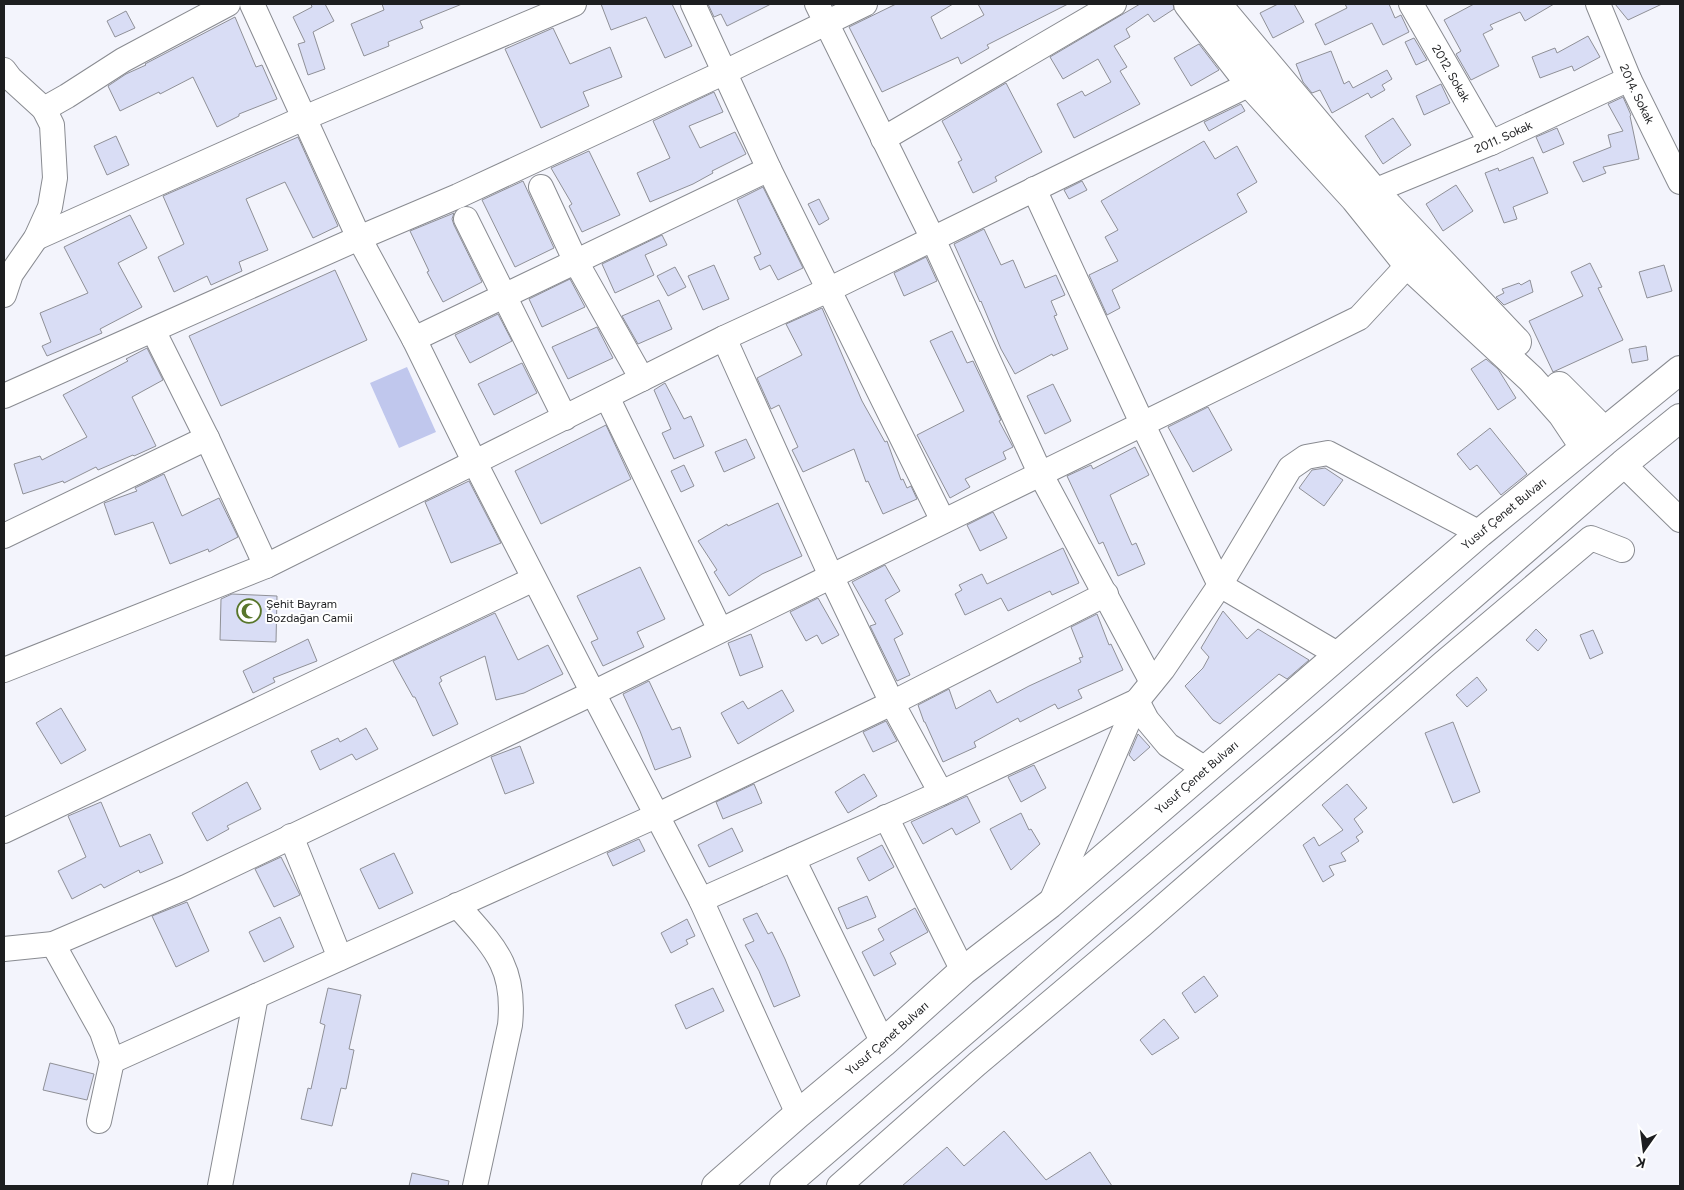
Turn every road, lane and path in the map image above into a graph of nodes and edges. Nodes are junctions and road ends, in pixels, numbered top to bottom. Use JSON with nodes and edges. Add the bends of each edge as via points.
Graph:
{"nodes":[{"id":1,"x":228,"y":4,"type":"edge"},
{"id":2,"x":252,"y":4,"type":"edge"},
{"id":3,"x":574,"y":4,"type":"edge"},
{"id":4,"x":692,"y":4,"type":"edge"},
{"id":5,"x":865,"y":4,"type":"edge"},
{"id":6,"x":1114,"y":4,"type":"edge"},
{"id":7,"x":1188,"y":4,"type":"edge"},
{"id":8,"x":1217,"y":4,"type":"edge"},
{"id":9,"x":1411,"y":4,"type":"edge"},
{"id":10,"x":1598,"y":4,"type":"edge"},
{"id":11,"x":821,"y":13,"type":"edge"},
{"id":12,"x":4,"y":70,"type":"edge"},
{"id":13,"x":723,"y":73,"type":"junction"},
{"id":14,"x":1629,"y":79,"type":"junction"},
{"id":15,"x":1250,"y":84,"type":"junction"},
{"id":16,"x":44,"y":109,"type":"junction"},
{"id":17,"x":304,"y":118,"type":"junction"},
{"id":18,"x":883,"y":138,"type":"junction"},
{"id":19,"x":1491,"y":143,"type":"junction"},
{"id":20,"x":768,"y":168,"type":"junction"},
{"id":21,"x":1680,"y":182,"type":"edge"},
{"id":22,"x":541,"y":187,"type":"dead end"},
{"id":23,"x":1034,"y":189,"type":"junction"},
{"id":24,"x":1374,"y":191,"type":"junction"},
{"id":25,"x":466,"y":219,"type":"dead end"},
{"id":26,"x":36,"y":238,"type":"junction"},
{"id":27,"x":360,"y":238,"type":"junction"},
{"id":28,"x":933,"y":239,"type":"junction"},
{"id":29,"x":575,"y":260,"type":"junction"},
{"id":30,"x":1408,"y":265,"type":"junction"},
{"id":31,"x":828,"y":290,"type":"junction"},
{"id":32,"x":4,"y":295,"type":"edge"},
{"id":33,"x":505,"y":295,"type":"junction"},
{"id":34,"x":153,"y":330,"type":"junction"},
{"id":35,"x":724,"y":338,"type":"junction"},
{"id":36,"x":414,"y":339,"type":"junction"},
{"id":37,"x":1680,"y":370,"type":"edge"},
{"id":38,"x":642,"y":379,"type":"junction"},
{"id":39,"x":4,"y":396,"type":"edge"},
{"id":40,"x":608,"y":396,"type":"junction"},
{"id":41,"x":565,"y":418,"type":"junction"},
{"id":42,"x":1680,"y":418,"type":"edge"},
{"id":43,"x":1142,"y":423,"type":"junction"},
{"id":44,"x":207,"y":438,"type":"junction"},
{"id":45,"x":1594,"y":439,"type":"junction"},
{"id":46,"x":475,"y":463,"type":"junction"},
{"id":47,"x":1623,"y":464,"type":"junction"},
{"id":48,"x":1040,"y":473,"type":"junction"},
{"id":49,"x":1680,"y":520,"type":"edge"},
{"id":50,"x":943,"y":521,"type":"junction"},
{"id":51,"x":1480,"y":533,"type":"junction"},
{"id":52,"x":4,"y":536,"type":"edge"},
{"id":53,"x":1622,"y":550,"type":"dead end"},
{"id":54,"x":266,"y":566,"type":"junction"},
{"id":55,"x":831,"y":576,"type":"junction"},
{"id":56,"x":534,"y":579,"type":"junction"},
{"id":57,"x":1220,"y":585,"type":"junction"},
{"id":58,"x":1106,"y":594,"type":"junction"},
{"id":59,"x":720,"y":630,"type":"junction"},
{"id":60,"x":1339,"y":655,"type":"junction"},
{"id":61,"x":4,"y":670,"type":"edge"},
{"id":62,"x":1152,"y":682,"type":"junction"},
{"id":63,"x":593,"y":693,"type":"junction"},
{"id":64,"x":1137,"y":701,"type":"junction"},
{"id":65,"x":892,"y":703,"type":"junction"},
{"id":66,"x":1207,"y":770,"type":"junction"},
{"id":67,"x":941,"y":792,"type":"junction"},
{"id":68,"x":658,"y":816,"type":"junction"},
{"id":69,"x":886,"y":817,"type":"junction"},
{"id":70,"x":4,"y":831,"type":"edge"},
{"id":71,"x":291,"y":836,"type":"junction"},
{"id":72,"x":793,"y":859,"type":"junction"},
{"id":73,"x":701,"y":900,"type":"junction"},
{"id":74,"x":1050,"y":904,"type":"junction"},
{"id":75,"x":457,"y":905,"type":"junction"},
{"id":76,"x":53,"y":944,"type":"junction"},
{"id":77,"x":4,"y":952,"type":"edge"},
{"id":78,"x":340,"y":958,"type":"junction"},
{"id":79,"x":963,"y":971,"type":"junction"},
{"id":80,"x":256,"y":996,"type":"junction"},
{"id":81,"x":883,"y":1043,"type":"junction"},
{"id":82,"x":112,"y":1061,"type":"junction"},
{"id":83,"x":798,"y":1114,"type":"junction"},
{"id":84,"x":99,"y":1121,"type":"dead end"},
{"id":85,"x":220,"y":1186,"type":"edge"},
{"id":86,"x":475,"y":1186,"type":"edge"},
{"id":87,"x":716,"y":1186,"type":"edge"},
{"id":88,"x":784,"y":1186,"type":"edge"},
{"id":89,"x":839,"y":1186,"type":"edge"}],
"edges":[{"from":1,"to":16,"type":"street","via":[[123,60]]},
{"from":2,"to":17,"type":"street"},
{"from":3,"to":17,"type":"street"},
{"from":4,"to":13,"type":"street"},
{"from":5,"to":11,"type":"street"},
{"from":6,"to":18,"type":"street"},
{"from":7,"to":15,"type":"main road"},
{"from":8,"to":24,"type":"main road"},
{"from":9,"to":19,"type":"street","name":"2012. Sokak"},
{"from":10,"to":14,"type":"street","name":"2014. Sokak"},
{"from":11,"to":13,"type":"street"},
{"from":11,"to":18,"type":"street"},
{"from":12,"to":16,"type":"street"},
{"from":13,"to":20,"type":"street"},
{"from":13,"to":27,"type":"street"},
{"from":14,"to":19,"type":"street","name":"2011. Sokak"},
{"from":14,"to":21,"type":"street","name":"2014. Sokak"},
{"from":15,"to":23,"type":"street"},
{"from":15,"to":30,"type":"main road","via":[[1355,199]]},
{"from":16,"to":26,"type":"street","via":[[52,126],[55,178],[50,207]]},
{"from":17,"to":26,"type":"street"},
{"from":17,"to":27,"type":"street"},
{"from":18,"to":28,"type":"street"},
{"from":19,"to":24,"type":"street","name":"2011. Sokak"},
{"from":20,"to":29,"type":"street"},
{"from":20,"to":31,"type":"street"},
{"from":22,"to":29,"type":"street"},
{"from":23,"to":28,"type":"street"},
{"from":23,"to":43,"type":"street"},
{"from":24,"to":45,"type":"main road","via":[[1463,286]]},
{"from":25,"to":33,"type":"street"},
{"from":26,"to":32,"type":"street","via":[[11,274]]},
{"from":27,"to":34,"type":"street"},
{"from":27,"to":36,"type":"street"},
{"from":28,"to":31,"type":"street"},
{"from":28,"to":48,"type":"street"},
{"from":29,"to":33,"type":"street"},
{"from":29,"to":38,"type":"street"},
{"from":30,"to":43,"type":"street","via":[[1359,318]]},
{"from":30,"to":45,"type":"main road","via":[[1531,379],[1562,414]]},
{"from":31,"to":35,"type":"street"},
{"from":31,"to":50,"type":"street"},
{"from":33,"to":36,"type":"street"},
{"from":33,"to":41,"type":"street"},
{"from":34,"to":39,"type":"street"},
{"from":34,"to":44,"type":"street"},
{"from":35,"to":38,"type":"street"},
{"from":35,"to":55,"type":"street"},
{"from":36,"to":46,"type":"street"},
{"from":37,"to":45,"type":"main road","name":"Yusuf Çenet Bulvarı"},
{"from":38,"to":40,"type":"street"},
{"from":40,"to":41,"type":"street"},
{"from":40,"to":59,"type":"street"},
{"from":41,"to":46,"type":"street"},
{"from":42,"to":47,"type":"main road"},
{"from":43,"to":48,"type":"street"},
{"from":43,"to":57,"type":"street"},
{"from":44,"to":52,"type":"street"},
{"from":44,"to":54,"type":"street"},
{"from":45,"to":51,"type":"main road","name":"Yusuf Çenet Bulvarı"},
{"from":46,"to":54,"type":"street"},
{"from":46,"to":56,"type":"street"},
{"from":47,"to":49,"type":"street"},
{"from":47,"to":88,"type":"main road"},
{"from":48,"to":50,"type":"street"},
{"from":48,"to":58,"type":"street"},
{"from":50,"to":55,"type":"street"},
{"from":51,"to":57,"type":"street","via":[[1328,453],[1321,454],[1306,457],[1290,468]]},
{"from":51,"to":60,"type":"main road","name":"Yusuf Çenet Bulvarı"},
{"from":53,"to":89,"type":"street","via":[[1591,538]]},
{"from":54,"to":61,"type":"street"},
{"from":55,"to":59,"type":"street"},
{"from":55,"to":65,"type":"street"},
{"from":56,"to":63,"type":"street"},
{"from":56,"to":70,"type":"street"},
{"from":57,"to":60,"type":"street"},
{"from":57,"to":62,"type":"street"},
{"from":58,"to":62,"type":"street"},
{"from":58,"to":65,"type":"street"},
{"from":59,"to":63,"type":"street"},
{"from":60,"to":66,"type":"main road","name":"Yusuf Çenet Bulvarı"},
{"from":62,"to":64,"type":"street"},
{"from":63,"to":68,"type":"street"},
{"from":63,"to":71,"type":"street"},
{"from":64,"to":66,"type":"street","via":[[1147,720],[1168,745]]},
{"from":64,"to":67,"type":"street"},
{"from":64,"to":74,"type":"street"},
{"from":65,"to":67,"type":"street"},
{"from":65,"to":68,"type":"street"},
{"from":66,"to":74,"type":"main road","name":"Yusuf Çenet Bulvarı"},
{"from":67,"to":69,"type":"street"},
{"from":68,"to":73,"type":"street"},
{"from":68,"to":75,"type":"street"},
{"from":69,"to":72,"type":"street"},
{"from":69,"to":79,"type":"street"},
{"from":71,"to":76,"type":"street","via":[[186,887]]},
{"from":71,"to":78,"type":"street"},
{"from":72,"to":73,"type":"street"},
{"from":72,"to":81,"type":"street"},
{"from":73,"to":83,"type":"street"},
{"from":74,"to":79,"type":"main road","name":"Yusuf Çenet Bulvarı"},
{"from":75,"to":78,"type":"street"},
{"from":75,"to":86,"type":"street","via":[[500,958],[507,973],[512,1004]]},
{"from":76,"to":77,"type":"street"},
{"from":76,"to":82,"type":"street","via":[[102,1032]]},
{"from":78,"to":80,"type":"street"},
{"from":79,"to":81,"type":"main road","name":"Yusuf Çenet Bulvarı"},
{"from":80,"to":82,"type":"street"},
{"from":80,"to":85,"type":"street"},
{"from":81,"to":83,"type":"main road","name":"Yusuf Çenet Bulvarı"},
{"from":82,"to":84,"type":"street"},
{"from":83,"to":87,"type":"main road","name":"Yusuf Çenet Bulvarı"}]}
